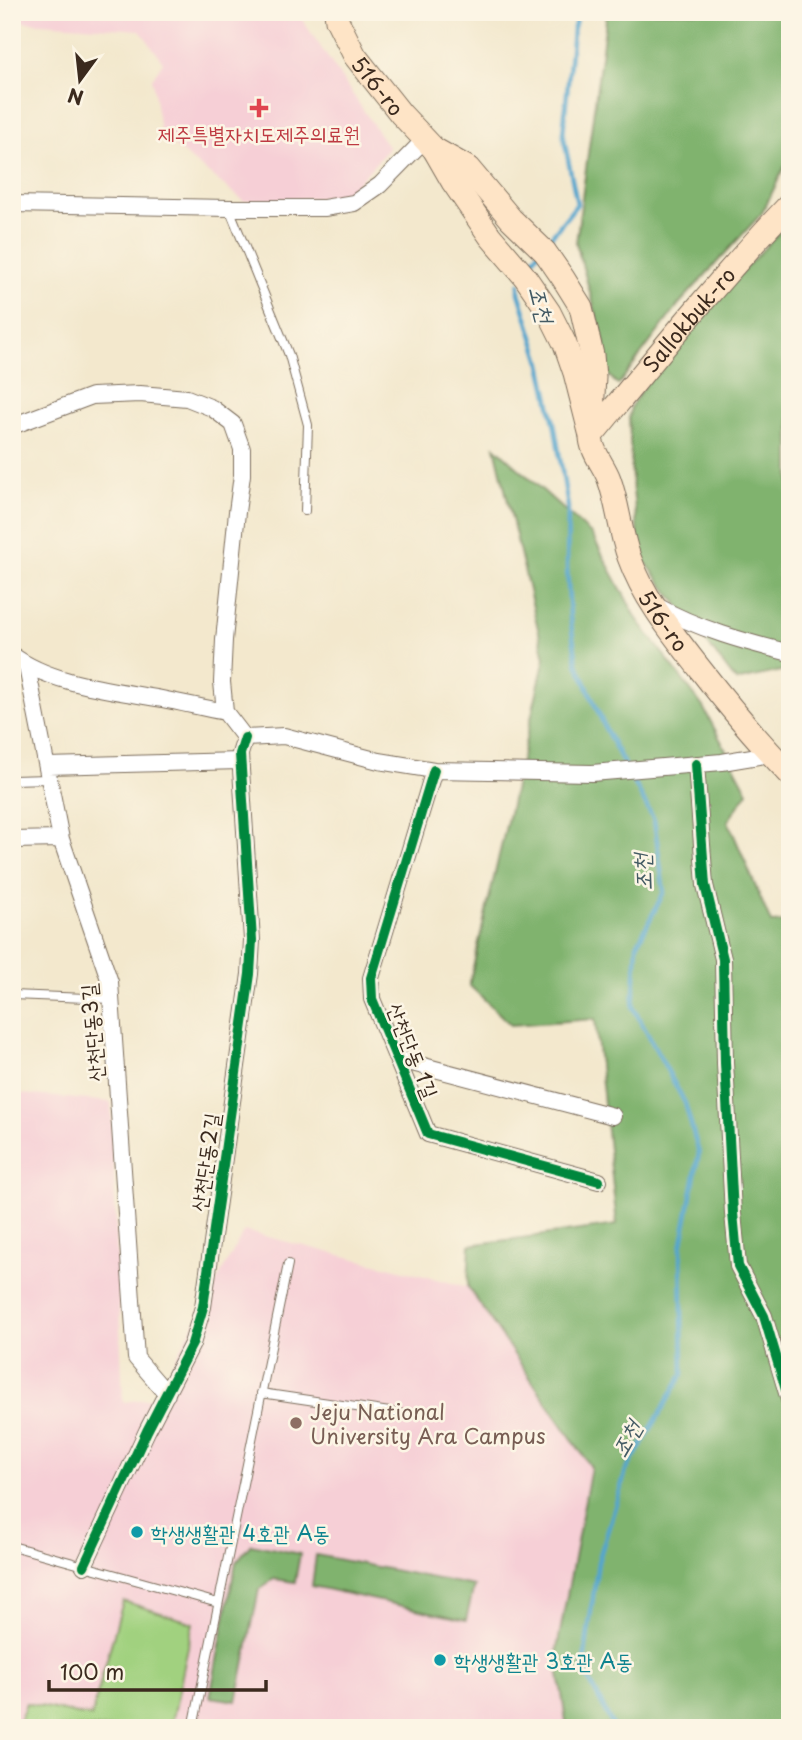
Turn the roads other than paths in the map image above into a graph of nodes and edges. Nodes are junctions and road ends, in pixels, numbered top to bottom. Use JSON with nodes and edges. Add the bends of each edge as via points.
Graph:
{"nodes":[{"id":1,"x":336,"y":12,"type":"edge"},
{"id":2,"x":429,"y":144,"type":"junction"},
{"id":3,"x":12,"y":204,"type":"edge"},
{"id":4,"x":790,"y":204,"type":"edge"},
{"id":5,"x":229,"y":208,"type":"junction"},
{"id":6,"x":12,"y":426,"type":"edge"},
{"id":7,"x":591,"y":436,"type":"junction"},
{"id":8,"x":305,"y":511,"type":"dead end"},
{"id":9,"x":651,"y":603,"type":"junction"},
{"id":10,"x":790,"y":653,"type":"edge"},
{"id":11,"x":12,"y":655,"type":"edge"},
{"id":12,"x":20,"y":664,"type":"edge"},
{"id":13,"x":225,"y":712,"type":"junction"},
{"id":14,"x":245,"y":738,"type":"junction"},
{"id":15,"x":770,"y":754,"type":"junction"},
{"id":16,"x":240,"y":761,"type":"junction"},
{"id":17,"x":696,"y":764,"type":"junction"},
{"id":18,"x":434,"y":770,"type":"junction"},
{"id":19,"x":48,"y":773,"type":"junction"},
{"id":20,"x":790,"y":774,"type":"edge"},
{"id":21,"x":12,"y":780,"type":"edge"},
{"id":22,"x":61,"y":839,"type":"junction"},
{"id":23,"x":12,"y":840,"type":"edge"},
{"id":24,"x":12,"y":995,"type":"edge"},
{"id":25,"x":111,"y":999,"type":"junction"},
{"id":26,"x":397,"y":1059,"type":"junction"},
{"id":27,"x":613,"y":1116,"type":"dead end"},
{"id":28,"x":600,"y":1181,"type":"dead end"},
{"id":29,"x":288,"y":1264,"type":"dead end"},
{"id":30,"x":261,"y":1393,"type":"junction"},
{"id":31,"x":167,"y":1394,"type":"junction"},
{"id":32,"x":790,"y":1402,"type":"edge"},
{"id":33,"x":410,"y":1415,"type":"dead end"},
{"id":34,"x":12,"y":1546,"type":"edge"},
{"id":35,"x":84,"y":1566,"type":"junction"},
{"id":36,"x":218,"y":1603,"type":"junction"},
{"id":37,"x":193,"y":1728,"type":"edge"}],
"edges":[{"from":1,"to":2,"type":"main road","name":"516-ro","via":[[355,56]]},
{"from":2,"to":5,"type":"street","via":[[354,203],[324,208]]},
{"from":2,"to":7,"type":"main road","name":"516-ro","via":[[490,236],[549,312],[575,373]]},
{"from":2,"to":7,"type":"main road","name":"516-ro","via":[[468,168],[545,252],[581,307],[594,377]]},
{"from":3,"to":5,"type":"street"},
{"from":4,"to":7,"type":"main road","name":"Sallokbuk-ro","via":[[740,256]]},
{"from":5,"to":8,"type":"lane","via":[[289,355],[308,425]]},
{"from":6,"to":13,"type":"street","via":[[92,397],[140,394],[187,398],[212,408],[233,424],[242,449],[242,475],[224,640]]},
{"from":7,"to":9,"type":"main road","name":"516-ro","via":[[609,479],[629,558]]},
{"from":9,"to":10,"type":"street","via":[[679,618]]},
{"from":9,"to":15,"type":"main road","name":"516-ro"},
{"from":11,"to":12,"type":"street"},
{"from":12,"to":13,"type":"street","via":[[89,687]]},
{"from":12,"to":19,"type":"street","name":"산천단동3길"},
{"from":13,"to":14,"type":"street"},
{"from":14,"to":16,"type":"street","name":"산천단동2길"},
{"from":14,"to":18,"type":"street","via":[[284,736]]},
{"from":15,"to":17,"type":"street"},
{"from":15,"to":20,"type":"main road","name":"516-ro"},
{"from":16,"to":19,"type":"street"},
{"from":16,"to":31,"type":"street","name":"산천단동2길","via":[[252,940],[250,974],[203,1307],[192,1344]]},
{"from":17,"to":18,"type":"street","via":[[592,773]]},
{"from":17,"to":32,"type":"street","via":[[705,885],[723,959],[738,1266],[764,1316]]},
{"from":18,"to":26,"type":"street","name":"산천단동 1길","via":[[371,978],[372,999]]},
{"from":19,"to":21,"type":"lane"},
{"from":19,"to":22,"type":"street","name":"산천단동3길"},
{"from":22,"to":23,"type":"street"},
{"from":22,"to":25,"type":"street","name":"산천단동3길","via":[[110,982]]},
{"from":24,"to":25,"type":"lane"},
{"from":25,"to":31,"type":"street","name":"산천단동3길","via":[[136,1358]]},
{"from":26,"to":27,"type":"street"},
{"from":26,"to":28,"type":"street","name":"산천단동 1길","via":[[428,1133]]},
{"from":29,"to":30,"type":"lane"},
{"from":30,"to":33,"type":"lane"},
{"from":30,"to":36,"type":"lane"},
{"from":31,"to":35,"type":"street","name":"산천단동2길"},
{"from":34,"to":35,"type":"lane"},
{"from":35,"to":36,"type":"lane"},
{"from":36,"to":37,"type":"lane"}]}
